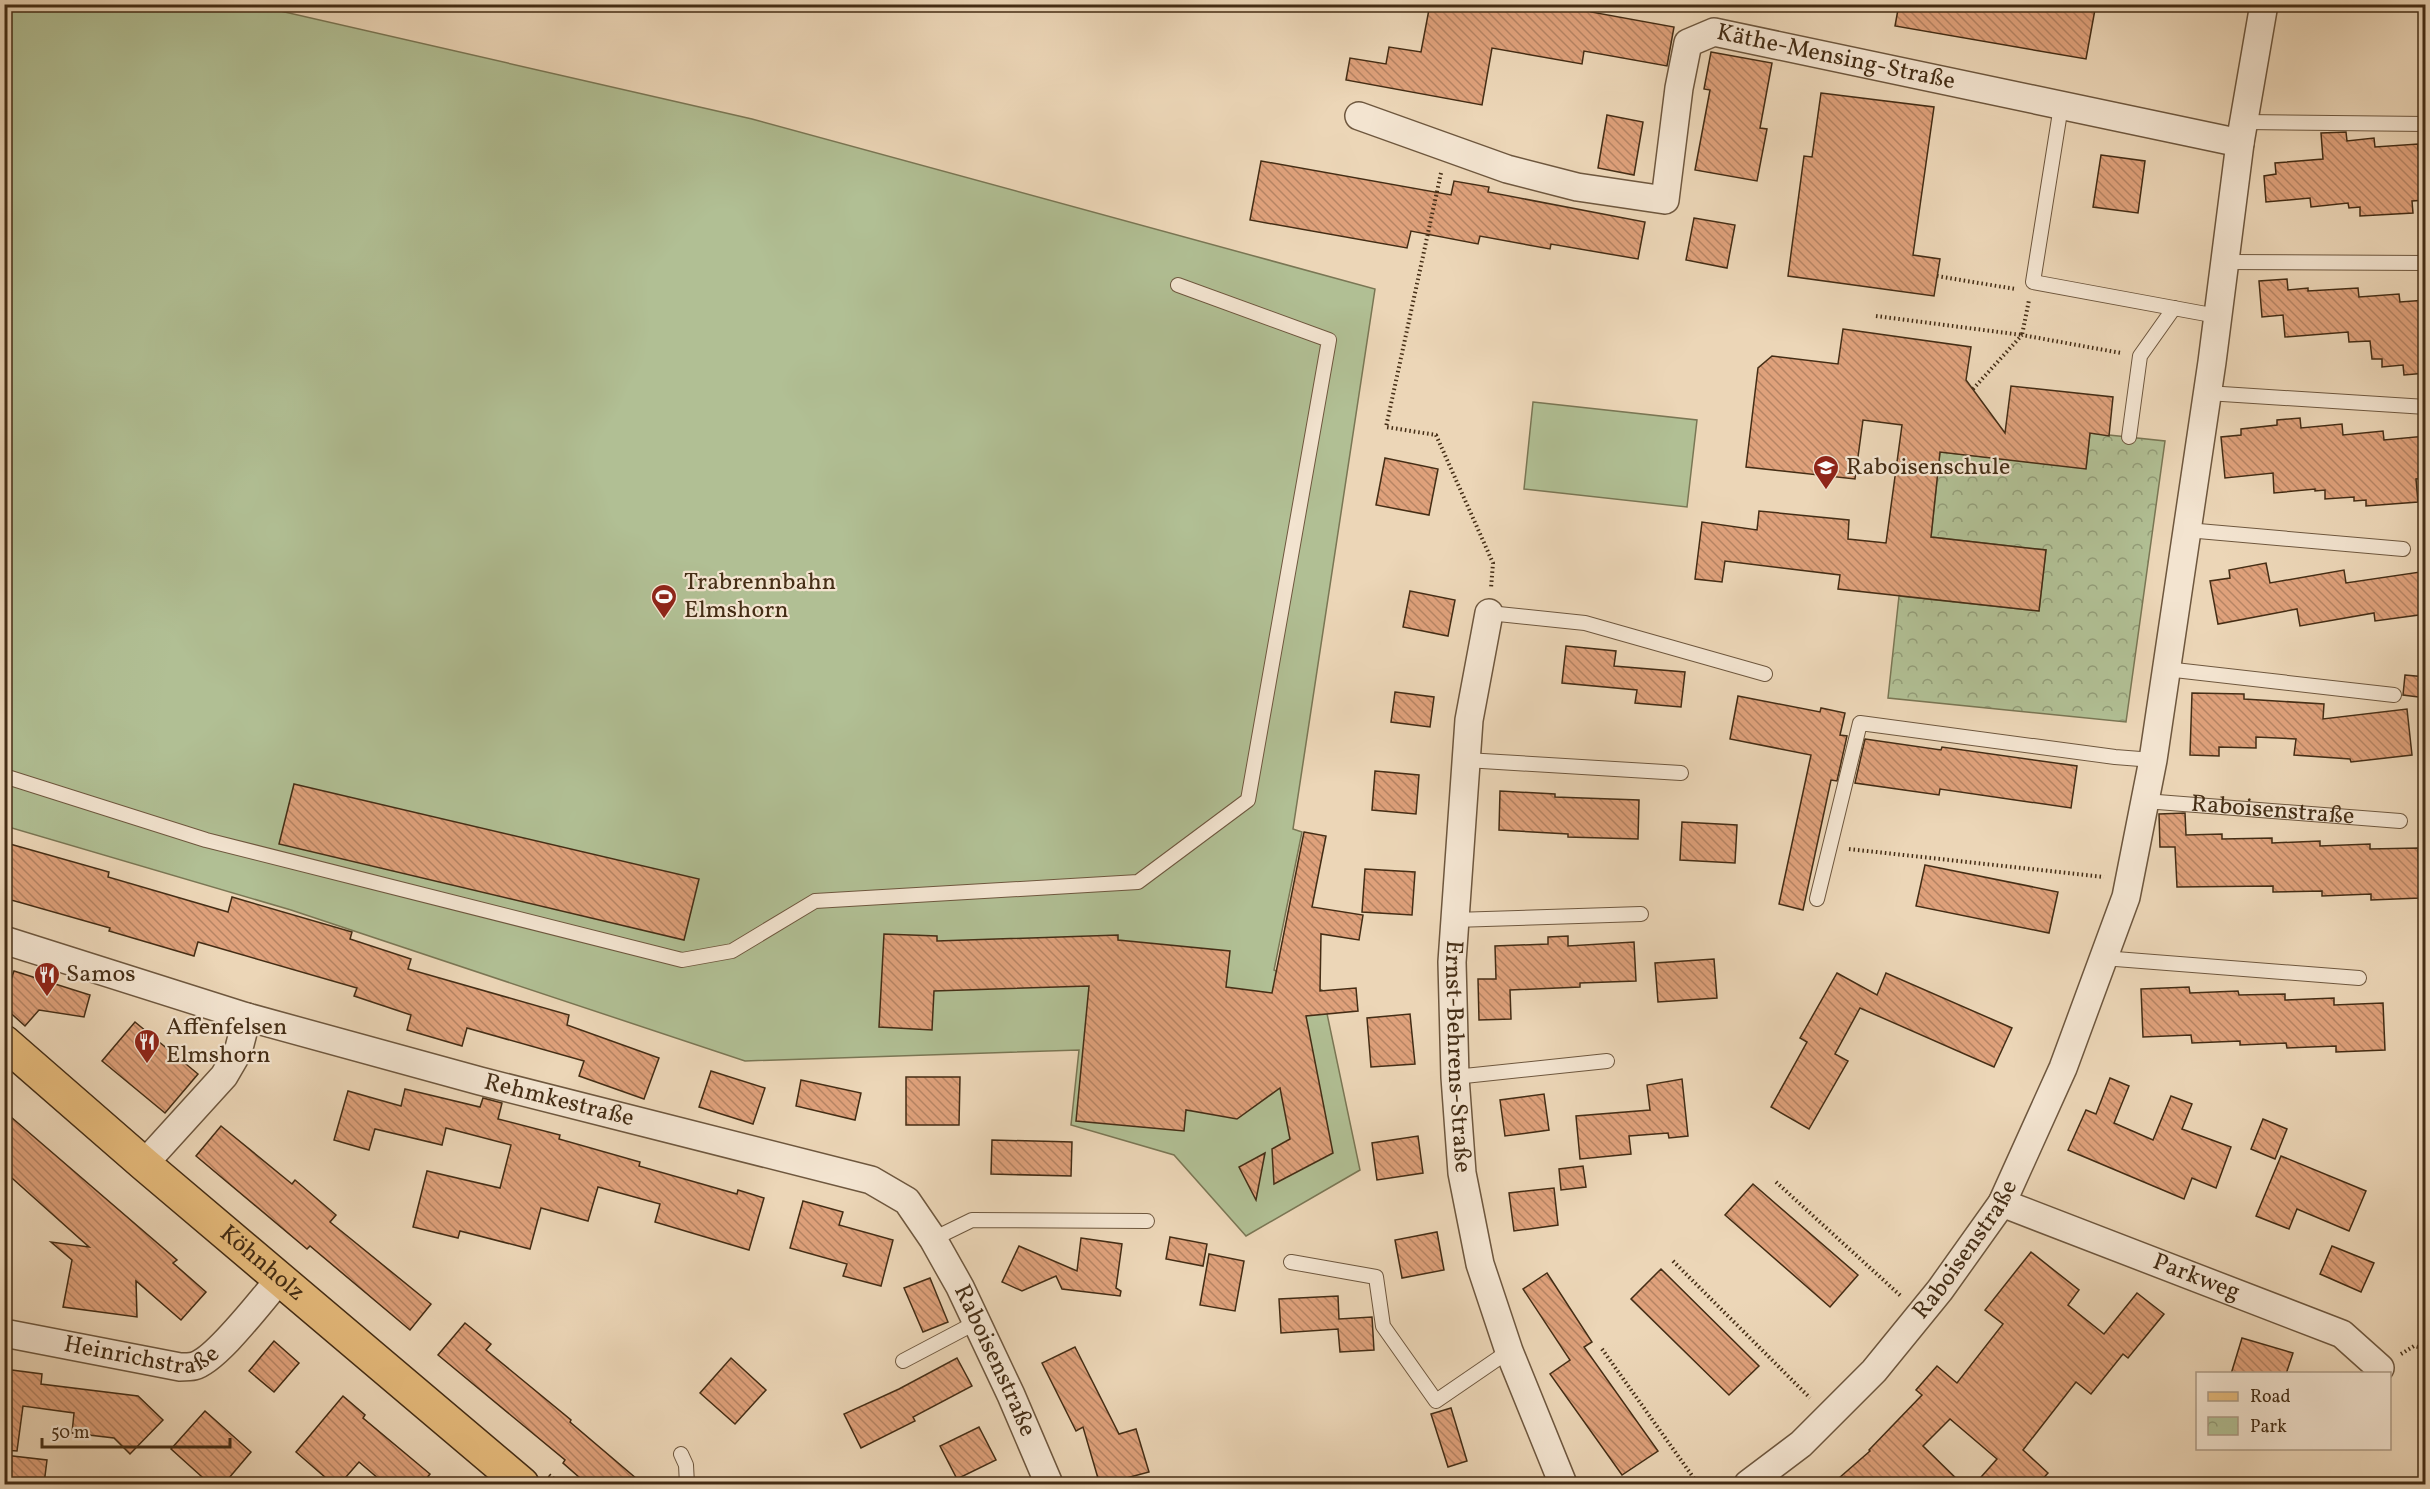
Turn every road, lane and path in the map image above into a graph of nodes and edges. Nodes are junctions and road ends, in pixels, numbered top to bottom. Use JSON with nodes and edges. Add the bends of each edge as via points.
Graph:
{"nodes":[{"id":1,"x":2264,"y":4,"type":"edge"},
{"id":2,"x":2061,"y":106,"type":"junction"},
{"id":3,"x":1359,"y":116,"type":"dead end"},
{"id":4,"x":2426,"y":124,"type":"edge"},
{"id":5,"x":2242,"y":133,"type":"junction"},
{"id":6,"x":1446,"y":148,"type":"junction"},
{"id":7,"x":2225,"y":262,"type":"junction"},
{"id":8,"x":2426,"y":264,"type":"edge"},
{"id":9,"x":1937,"y":276,"type":"dead end"},
{"id":10,"x":1178,"y":285,"type":"dead end"},
{"id":11,"x":2032,"y":287,"type":"junction"},
{"id":12,"x":2174,"y":308,"type":"junction"},
{"id":13,"x":1876,"y":316,"type":"dead end"},
{"id":14,"x":2217,"y":316,"type":"junction"},
{"id":15,"x":2022,"y":335,"type":"junction"},
{"id":16,"x":2140,"y":356,"type":"junction"},
{"id":17,"x":1973,"y":389,"type":"dead end"},
{"id":18,"x":2207,"y":393,"type":"junction"},
{"id":19,"x":2426,"y":407,"type":"edge"},
{"id":20,"x":2129,"y":437,"type":"dead end"},
{"id":21,"x":2187,"y":530,"type":"junction"},
{"id":22,"x":2403,"y":549,"type":"dead end"},
{"id":23,"x":1489,"y":613,"type":"junction"},
{"id":24,"x":2166,"y":669,"type":"junction"},
{"id":25,"x":1765,"y":674,"type":"dead end"},
{"id":26,"x":2394,"y":695,"type":"dead end"},
{"id":27,"x":2153,"y":759,"type":"junction"},
{"id":28,"x":1466,"y":760,"type":"junction"},
{"id":29,"x":1681,"y":773,"type":"dead end"},
{"id":30,"x":4,"y":776,"type":"edge"},
{"id":31,"x":2145,"y":801,"type":"junction"},
{"id":32,"x":2400,"y":821,"type":"dead end"},
{"id":33,"x":1830,"y":847,"type":"junction"},
{"id":34,"x":2129,"y":879,"type":"junction"},
{"id":35,"x":1817,"y":899,"type":"dead end"},
{"id":36,"x":1641,"y":914,"type":"dead end"},
{"id":37,"x":1454,"y":920,"type":"junction"},
{"id":38,"x":4,"y":940,"type":"edge"},
{"id":39,"x":2103,"y":958,"type":"junction"},
{"id":40,"x":2359,"y":978,"type":"dead end"},
{"id":41,"x":248,"y":1017,"type":"junction"},
{"id":42,"x":4,"y":1042,"type":"edge"},
{"id":43,"x":1607,"y":1061,"type":"dead end"},
{"id":44,"x":1455,"y":1077,"type":"junction"},
{"id":45,"x":144,"y":1164,"type":"junction"},
{"id":46,"x":871,"y":1180,"type":"joint"},
{"id":47,"x":1776,"y":1182,"type":"dead end"},
{"id":48,"x":2002,"y":1203,"type":"junction"},
{"id":49,"x":1147,"y":1221,"type":"dead end"},
{"id":50,"x":933,"y":1239,"type":"junction"},
{"id":51,"x":1672,"y":1261,"type":"dead end"},
{"id":52,"x":1291,"y":1262,"type":"dead end"},
{"id":53,"x":280,"y":1279,"type":"junction"},
{"id":54,"x":1921,"y":1314,"type":"junction"},
{"id":55,"x":977,"y":1322,"type":"junction"},
{"id":56,"x":4,"y":1333,"type":"edge"},
{"id":57,"x":1602,"y":1349,"type":"dead end"},
{"id":58,"x":1509,"y":1351,"type":"junction"},
{"id":59,"x":903,"y":1361,"type":"dead end"},
{"id":60,"x":2380,"y":1368,"type":"dead end"},
{"id":61,"x":1829,"y":1416,"type":"junction"},
{"id":62,"x":681,"y":1454,"type":"dead end"},
{"id":63,"x":522,"y":1485,"type":"edge"},
{"id":64,"x":687,"y":1485,"type":"edge"},
{"id":65,"x":1049,"y":1485,"type":"edge"},
{"id":66,"x":1563,"y":1485,"type":"edge"},
{"id":67,"x":1698,"y":1485,"type":"edge"},
{"id":68,"x":1748,"y":1485,"type":"edge"}],
"edges":[{"from":1,"to":5,"type":"street","name":"Raboisenstraße"},
{"from":2,"to":5,"type":"street","name":"Käthe-Mensing-Straße"},
{"from":2,"to":6,"type":"street","name":"Käthe-Mensing-Straße","via":[[1714,32],[1688,43],[1665,200],[1577,187]]},
{"from":2,"to":11,"type":"lane"},
{"from":3,"to":6,"type":"street","name":"Käthe-Mensing-Straße"},
{"from":4,"to":5,"type":"lane"},
{"from":5,"to":7,"type":"street","name":"Raboisenstraße"},
{"from":6,"to":23,"type":"path","via":[[1386,427],[1436,435],[1493,563]]},
{"from":7,"to":8,"type":"lane"},
{"from":7,"to":14,"type":"street","name":"Raboisenstraße"},
{"from":9,"to":11,"type":"path"},
{"from":10,"to":30,"type":"lane","via":[[1329,340],[1248,800],[1138,882],[815,901],[732,951],[682,960],[206,840]]},
{"from":11,"to":12,"type":"lane"},
{"from":11,"to":15,"type":"path"},
{"from":12,"to":14,"type":"lane"},
{"from":12,"to":16,"type":"lane"},
{"from":13,"to":15,"type":"path"},
{"from":14,"to":18,"type":"street","name":"Raboisenstraße"},
{"from":15,"to":16,"type":"path"},
{"from":15,"to":17,"type":"path"},
{"from":16,"to":20,"type":"lane"},
{"from":18,"to":19,"type":"lane"},
{"from":18,"to":21,"type":"street","name":"Raboisenstraße"},
{"from":21,"to":22,"type":"lane"},
{"from":21,"to":24,"type":"street","name":"Raboisenstraße"},
{"from":23,"to":25,"type":"lane","via":[[1585,623]]},
{"from":23,"to":28,"type":"street","name":"Ernst-Behrens-Straße","via":[[1468,720]]},
{"from":24,"to":26,"type":"lane"},
{"from":24,"to":27,"type":"street","name":"Raboisenstraße"},
{"from":27,"to":31,"type":"street","name":"Raboisenstraße"},
{"from":27,"to":33,"type":"lane","via":[[1860,723]]},
{"from":28,"to":29,"type":"lane"},
{"from":28,"to":37,"type":"street","name":"Ernst-Behrens-Straße"},
{"from":31,"to":32,"type":"lane","name":"Raboisenstraße"},
{"from":31,"to":34,"type":"street","name":"Raboisenstraße"},
{"from":33,"to":34,"type":"path"},
{"from":33,"to":35,"type":"lane"},
{"from":34,"to":39,"type":"street","name":"Raboisenstraße"},
{"from":36,"to":37,"type":"lane"},
{"from":37,"to":44,"type":"street","name":"Ernst-Behrens-Straße"},
{"from":38,"to":41,"type":"street","name":"Rehmkestraße"},
{"from":39,"to":40,"type":"lane"},
{"from":39,"to":48,"type":"street","name":"Raboisenstraße","via":[[2063,1068]]},
{"from":41,"to":45,"type":"street","via":[[238,1052],[224,1076]]},
{"from":41,"to":46,"type":"street","name":"Rehmkestraße","via":[[480,1081]]},
{"from":42,"to":45,"type":"main road","name":"Köhnholz"},
{"from":43,"to":44,"type":"lane"},
{"from":44,"to":58,"type":"street","name":"Ernst-Behrens-Straße","via":[[1462,1173],[1480,1264]]},
{"from":45,"to":53,"type":"main road","name":"Köhnholz"},
{"from":46,"to":50,"type":"street","name":"Raboisenstraße","via":[[907,1201]]},
{"from":47,"to":54,"type":"path"},
{"from":48,"to":54,"type":"street","name":"Raboisenstraße"},
{"from":48,"to":60,"type":"street","name":"Parkweg","via":[[2342,1334]]},
{"from":49,"to":50,"type":"lane","via":[[972,1220]]},
{"from":50,"to":55,"type":"street","name":"Raboisenstraße"},
{"from":51,"to":61,"type":"path"},
{"from":52,"to":58,"type":"lane","via":[[1376,1278],[1383,1326],[1436,1401]]},
{"from":53,"to":56,"type":"street","name":"Heinrichstraße","via":[[223,1344],[194,1366],[180,1367]]},
{"from":53,"to":63,"type":"main road","name":"Köhnholz"},
{"from":54,"to":61,"type":"street","name":"Raboisenstraße","via":[[1874,1371]]},
{"from":55,"to":59,"type":"lane"},
{"from":55,"to":65,"type":"street","name":"Raboisenstraße"},
{"from":57,"to":67,"type":"path"},
{"from":58,"to":66,"type":"street","name":"Ernst-Behrens-Straße"},
{"from":61,"to":68,"type":"street","name":"Raboisenstraße","via":[[1801,1444]]},
{"from":62,"to":64,"type":"lane"}]}
